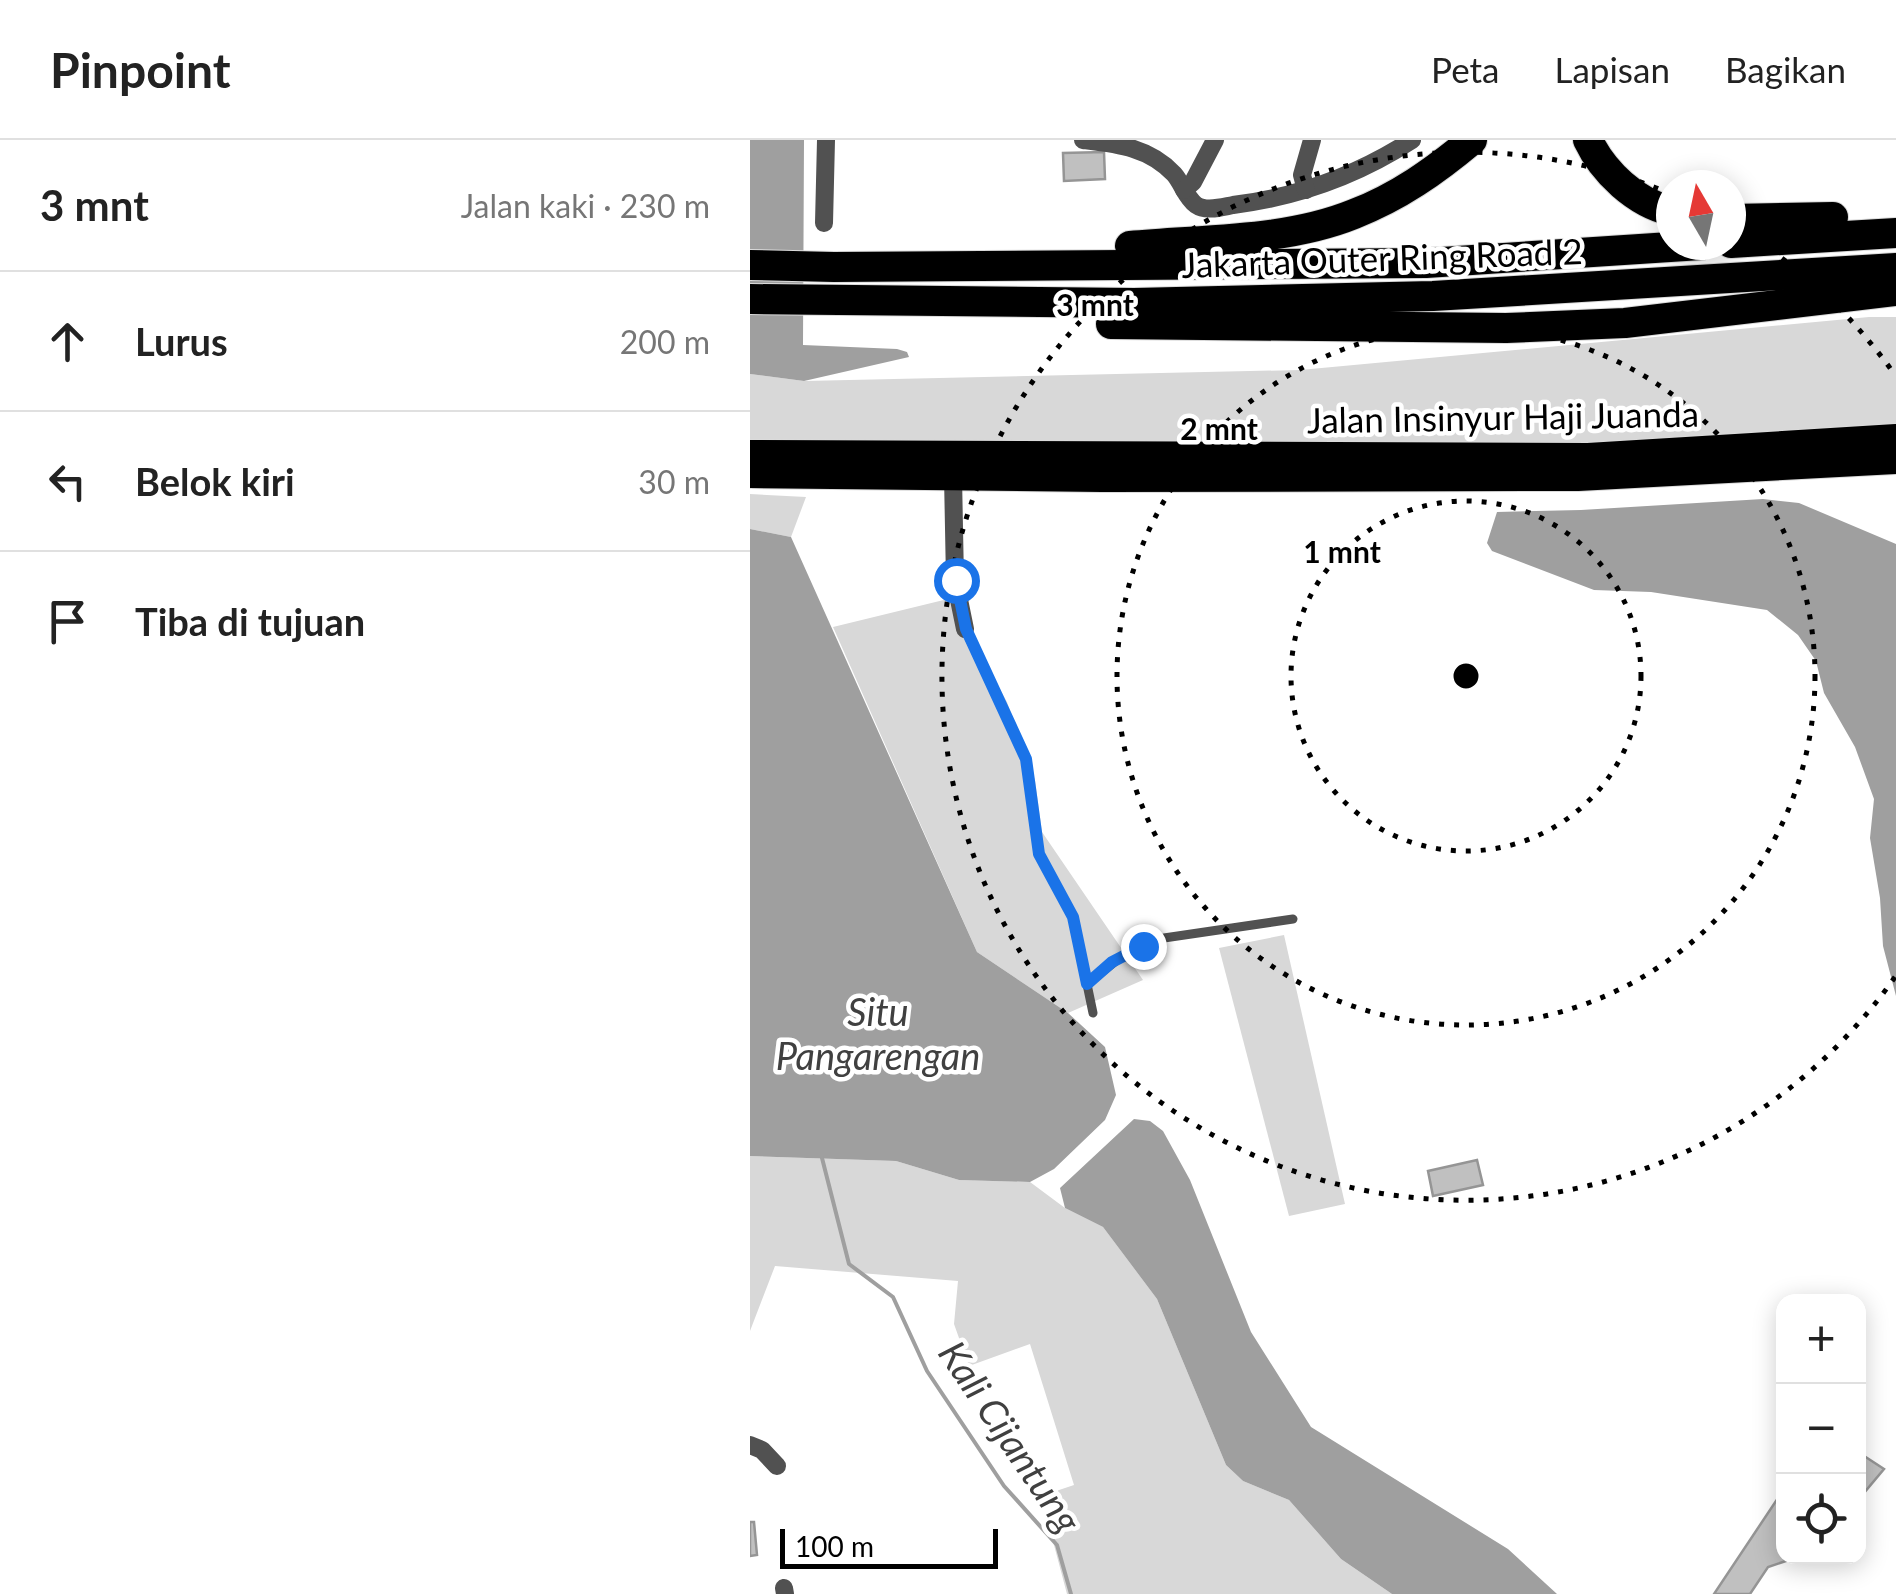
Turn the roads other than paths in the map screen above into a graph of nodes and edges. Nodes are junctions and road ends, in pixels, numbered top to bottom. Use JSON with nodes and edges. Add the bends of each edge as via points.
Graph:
{"nodes":[{"id":1,"x":826,"y":140,"type":"edge"},
{"id":2,"x":1083,"y":140,"type":"edge"},
{"id":3,"x":1216,"y":140,"type":"edge"},
{"id":4,"x":1312,"y":140,"type":"edge"},
{"id":5,"x":1412,"y":140,"type":"edge"},
{"id":6,"x":1472,"y":140,"type":"edge"},
{"id":7,"x":1588,"y":140,"type":"edge"},
{"id":8,"x":1184,"y":190,"type":"junction"},
{"id":9,"x":1306,"y":190,"type":"junction"},
{"id":10,"x":1656,"y":205,"type":"edge"},
{"id":11,"x":1896,"y":216,"type":"edge"},
{"id":12,"x":1746,"y":219,"type":"edge"},
{"id":13,"x":824,"y":224,"type":"dead end"},
{"id":14,"x":1896,"y":232,"type":"edge"},
{"id":15,"x":1746,"y":242,"type":"edge"},
{"id":16,"x":1656,"y":248,"type":"edge"},
{"id":17,"x":750,"y":264,"type":"edge"},
{"id":18,"x":958,"y":265,"type":"junction"},
{"id":19,"x":1896,"y":268,"type":"edge"},
{"id":20,"x":1896,"y":291,"type":"edge"},
{"id":21,"x":750,"y":300,"type":"edge"},
{"id":22,"x":933,"y":304,"type":"junction"},
{"id":23,"x":1896,"y":438,"type":"edge"},
{"id":24,"x":750,"y":454,"type":"edge"},
{"id":25,"x":1896,"y":460,"type":"edge"},
{"id":26,"x":1102,"y":467,"type":"junction"},
{"id":27,"x":750,"y":474,"type":"edge"},
{"id":28,"x":953,"y":476,"type":"junction"},
{"id":29,"x":966,"y":629,"type":"joint"},
{"id":30,"x":1293,"y":919,"type":"dead end"},
{"id":31,"x":1087,"y":984,"type":"junction"},
{"id":32,"x":1093,"y":1013,"type":"dead end"},
{"id":33,"x":750,"y":1445,"type":"edge"},
{"id":34,"x":777,"y":1466,"type":"dead end"}],
"edges":[{"from":1,"to":13,"type":"street"},
{"from":2,"to":8,"type":"street","via":[[1144,151]]},
{"from":3,"to":8,"type":"street"},
{"from":4,"to":9,"type":"street","via":[[1302,175]]},
{"from":5,"to":9,"type":"street"},
{"from":6,"to":18,"type":"highway","via":[[1399,194],[1304,228]]},
{"from":7,"to":10,"type":"highway","via":[[1627,188]]},
{"from":8,"to":9,"type":"street","via":[[1207,209]]},
{"from":11,"to":12,"type":"highway"},
{"from":14,"to":15,"type":"highway"},
{"from":16,"to":18,"type":"highway","name":"Jakarta Outer Ring Road 2","via":[[1426,262]]},
{"from":17,"to":18,"type":"highway","name":"Jakarta Outer Ring Road 2"},
{"from":19,"to":22,"type":"highway","name":"Jakarta Outer Ring Road 2","via":[[1432,296]]},
{"from":20,"to":22,"type":"highway","via":[[1624,323],[1506,328],[1108,324]]},
{"from":21,"to":22,"type":"highway","name":"Jakarta Outer Ring Road 2"},
{"from":23,"to":26,"type":"highway","name":"Jalan Insinyur Haji Juanda","via":[[1588,457]]},
{"from":24,"to":26,"type":"highway","name":"Jalan Insinyur Haji Juanda"},
{"from":25,"to":26,"type":"highway","name":"Jalan Insinyur Haji Juanda","via":[[1578,477]]},
{"from":26,"to":28,"type":"highway","name":"Jalan Insinyur Haji Juanda"},
{"from":27,"to":28,"type":"highway","name":"Jalan Insinyur Haji Juanda"},
{"from":28,"to":29,"type":"street","via":[[956,580]]},
{"from":29,"to":31,"type":"lane","via":[[1026,759],[1039,854],[1073,917]]},
{"from":30,"to":31,"type":"lane","via":[[1164,938],[1126,952]]},
{"from":31,"to":32,"type":"lane"},
{"from":33,"to":34,"type":"street"}]}
